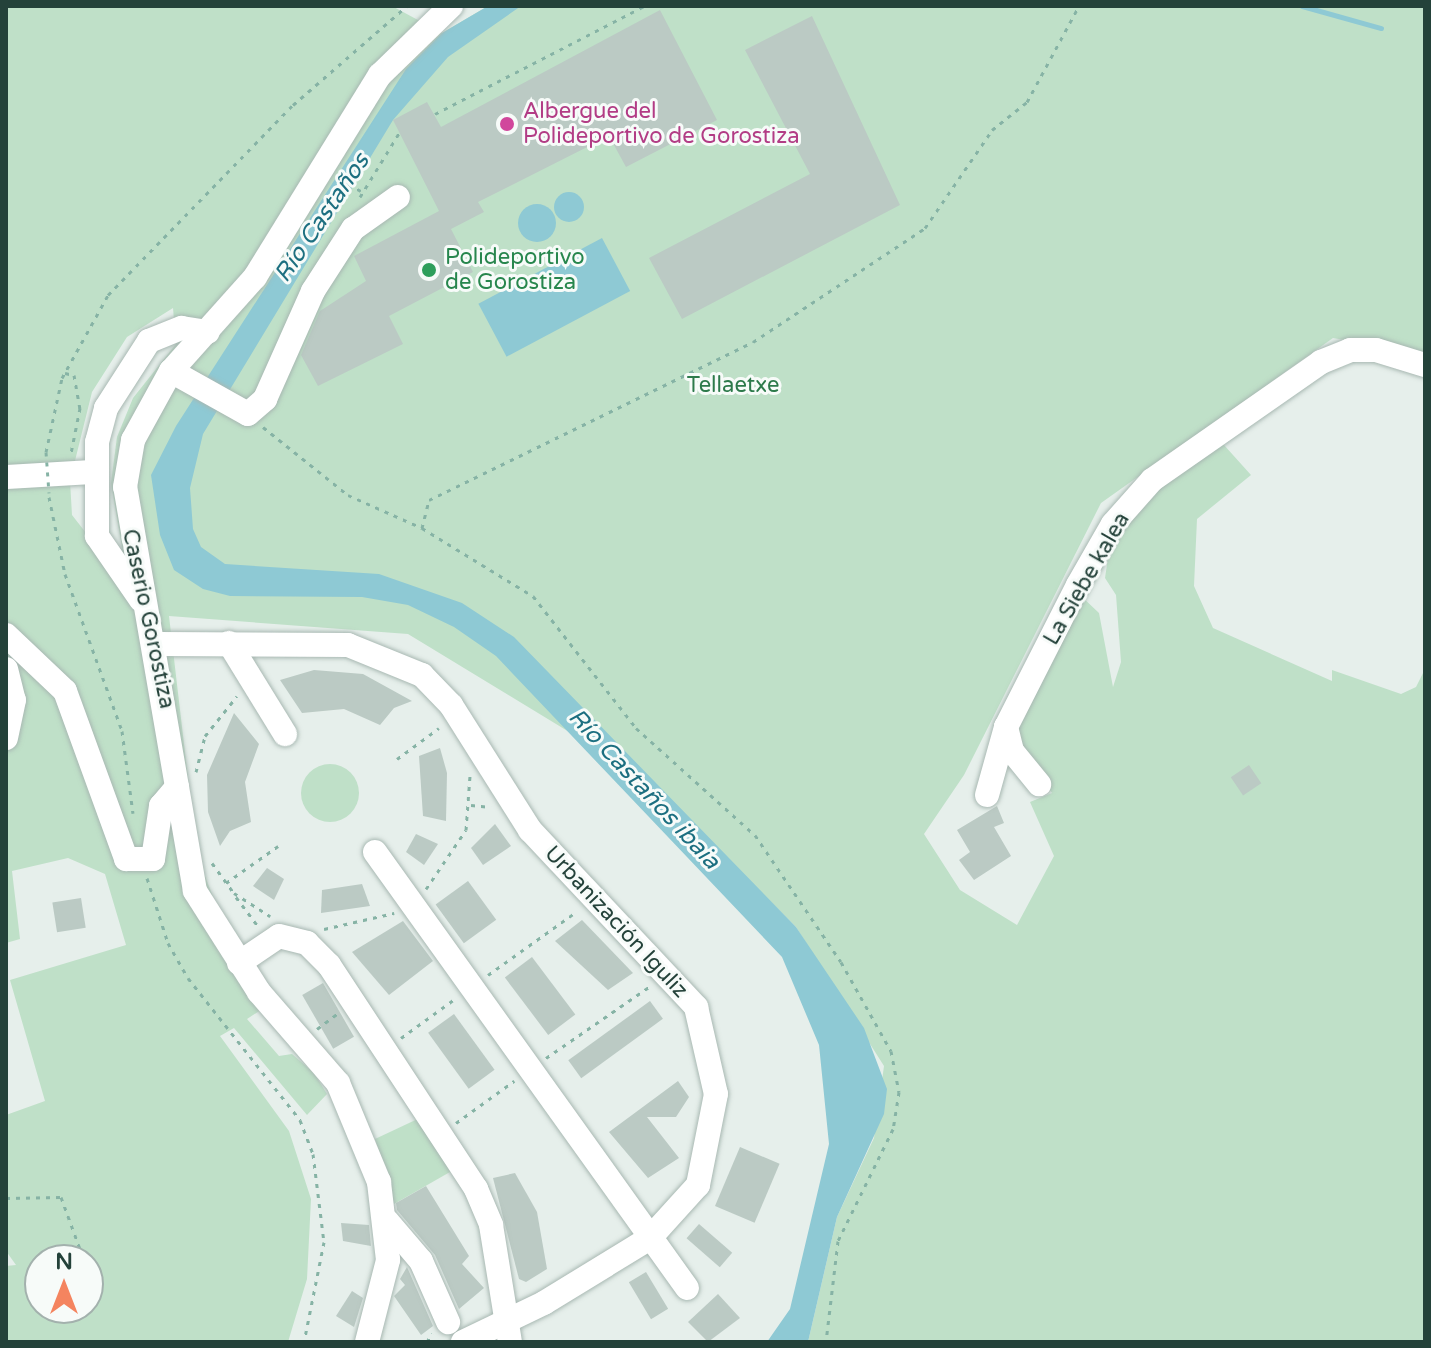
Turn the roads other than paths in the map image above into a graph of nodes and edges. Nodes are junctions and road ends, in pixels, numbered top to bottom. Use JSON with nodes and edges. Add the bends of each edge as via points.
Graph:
{"nodes":[{"id":1,"x":451,"y":6,"type":"edge"},
{"id":2,"x":398,"y":197,"type":"dead end"},
{"id":3,"x":208,"y":332,"type":"junction"},
{"id":4,"x":1425,"y":365,"type":"edge"},
{"id":5,"x":171,"y":371,"type":"junction"},
{"id":6,"x":93,"y":472,"type":"junction"},
{"id":7,"x":6,"y":477,"type":"edge"},
{"id":8,"x":128,"y":528,"type":"junction"},
{"id":9,"x":97,"y":536,"type":"junction"},
{"id":10,"x":149,"y":611,"type":"junction"},
{"id":11,"x":6,"y":635,"type":"edge"},
{"id":12,"x":229,"y":643,"type":"junction"},
{"id":13,"x":158,"y":644,"type":"junction"},
{"id":14,"x":6,"y":669,"type":"edge"},
{"id":15,"x":1006,"y":727,"type":"junction"},
{"id":16,"x":285,"y":734,"type":"dead end"},
{"id":17,"x":6,"y":738,"type":"edge"},
{"id":18,"x":185,"y":784,"type":"junction"},
{"id":19,"x":1039,"y":784,"type":"dead end"},
{"id":20,"x":987,"y":795,"type":"dead end"},
{"id":21,"x":375,"y":852,"type":"dead end"},
{"id":22,"x":239,"y":963,"type":"junction"},
{"id":23,"x":387,"y":1221,"type":"junction"},
{"id":24,"x":650,"y":1238,"type":"junction"},
{"id":25,"x":687,"y":1288,"type":"dead end"},
{"id":26,"x":448,"y":1322,"type":"dead end"},
{"id":27,"x":508,"y":1330,"type":"edge"},
{"id":28,"x":370,"y":1335,"type":"edge"},
{"id":29,"x":463,"y":1342,"type":"edge"}],
"edges":[{"from":1,"to":3,"type":"street","name":"Caserio Gorostiza","via":[[380,75],[255,277]]},
{"from":2,"to":5,"type":"street","via":[[353,229],[313,291],[265,399],[238,408]]},
{"from":3,"to":5,"type":"street","name":"Caserio Gorostiza"},
{"from":3,"to":6,"type":"street","via":[[182,328],[149,341],[106,408]]},
{"from":4,"to":15,"type":"street","name":"La Siebe kalea","via":[[1376,350],[1350,350],[1321,362],[1152,480],[1113,524]]},
{"from":5,"to":8,"type":"street","name":"Caserio Gorostiza","via":[[133,440],[125,487]]},
{"from":6,"to":7,"type":"street","via":[[67,469]]},
{"from":6,"to":9,"type":"street"},
{"from":8,"to":9,"type":"street","via":[[122,537]]},
{"from":8,"to":10,"type":"street","name":"Caserio Gorostiza"},
{"from":9,"to":10,"type":"street"},
{"from":10,"to":13,"type":"street","name":"Caserio Gorostiza"},
{"from":11,"to":18,"type":"street","via":[[65,691],[126,859],[153,859],[161,806]]},
{"from":12,"to":13,"type":"street","name":"Urbanización Iguliz"},
{"from":12,"to":16,"type":"street"},
{"from":12,"to":24,"type":"street","name":"Urbanización Iguliz","via":[[376,651],[422,675],[459,716],[530,830],[591,901],[669,973],[696,1007],[711,1050],[715,1125],[698,1185]]},
{"from":13,"to":18,"type":"street","name":"Caserio Gorostiza"},
{"from":14,"to":17,"type":"street","via":[[14,700]]},
{"from":15,"to":19,"type":"street","via":[[1012,751]]},
{"from":15,"to":20,"type":"street","name":"La Siebe kalea"},
{"from":18,"to":22,"type":"street","name":"Caserio Gorostiza","via":[[195,891]]},
{"from":21,"to":24,"type":"street"},
{"from":22,"to":23,"type":"street","name":"Caserio Gorostiza","via":[[338,1083],[364,1135]]},
{"from":22,"to":27,"type":"street","via":[[271,928],[313,947],[355,1001],[443,1133],[491,1225]]},
{"from":23,"to":26,"type":"street","via":[[421,1261]]},
{"from":23,"to":28,"type":"street","name":"Caserio Gorostiza","via":[[388,1260]]},
{"from":24,"to":25,"type":"street"},
{"from":24,"to":27,"type":"street","name":"Urbanización Iguliz"},
{"from":27,"to":29,"type":"street","name":"Urbanización Iguliz"}]}
